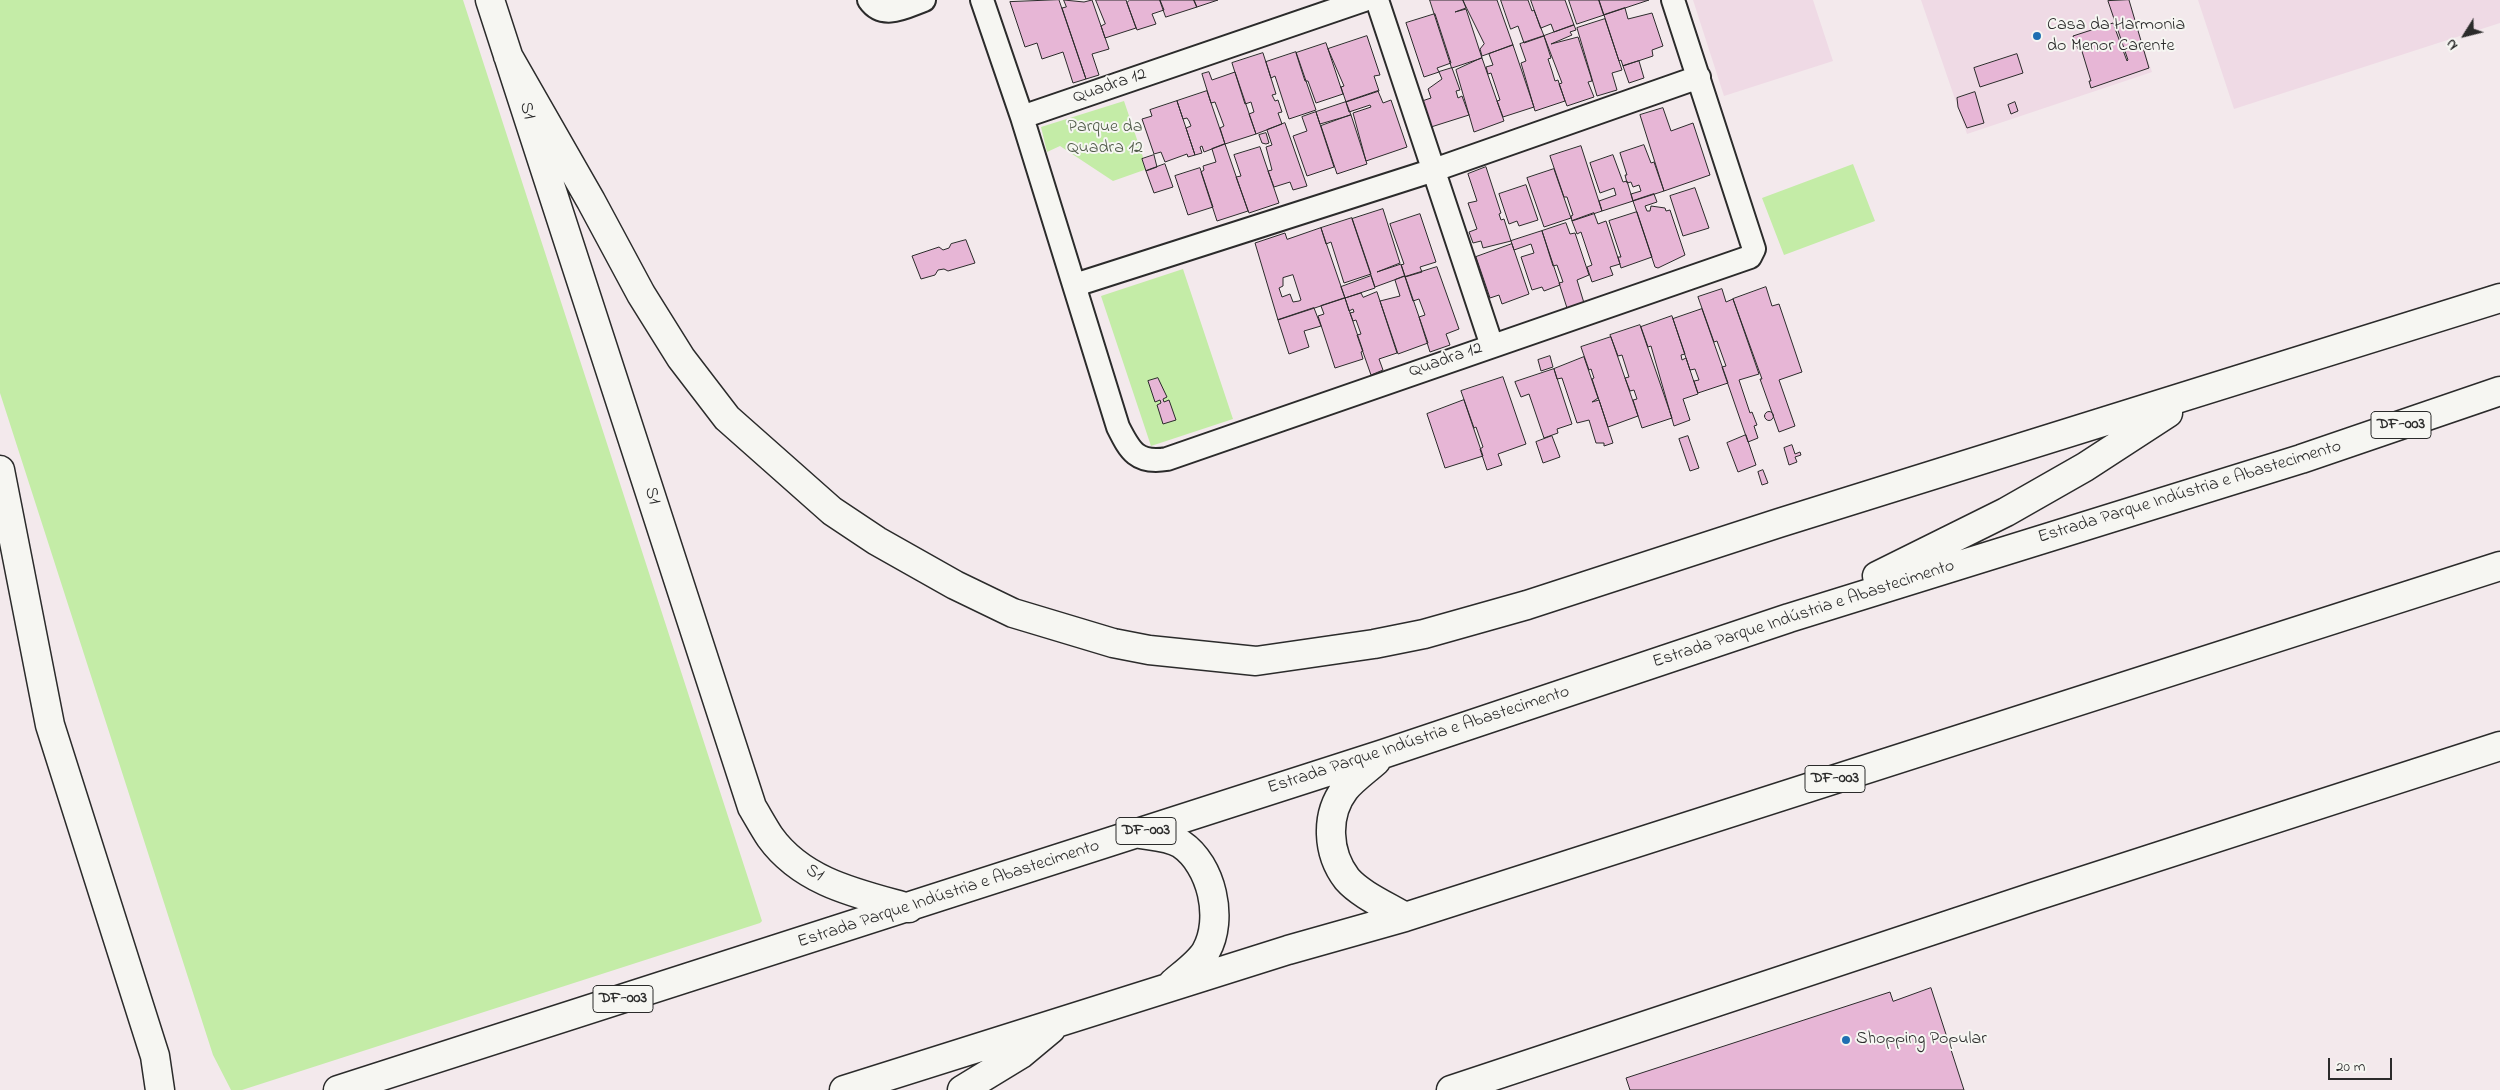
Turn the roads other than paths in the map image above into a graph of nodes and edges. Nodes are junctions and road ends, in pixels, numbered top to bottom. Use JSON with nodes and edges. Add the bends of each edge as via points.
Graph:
{"nodes":[{"id":1,"x":490,"y":0,"type":"edge"},
{"id":2,"x":869,"y":0,"type":"edge"},
{"id":3,"x":924,"y":0,"type":"edge"},
{"id":4,"x":982,"y":0,"type":"edge"},
{"id":5,"x":1364,"y":0,"type":"edge"},
{"id":6,"x":1377,"y":0,"type":"edge"},
{"id":7,"x":1673,"y":0,"type":"edge"},
{"id":8,"x":508,"y":56,"type":"junction"},
{"id":9,"x":1698,"y":77,"type":"junction"},
{"id":10,"x":1022,"y":117,"type":"junction"},
{"id":11,"x":1434,"y":170,"type":"junction"},
{"id":12,"x":1075,"y":285,"type":"junction"},
{"id":13,"x":2500,"y":298,"type":"edge"},
{"id":14,"x":1492,"y":346,"type":"junction"},
{"id":15,"x":2500,"y":392,"type":"edge"},
{"id":16,"x":2197,"y":394,"type":"junction"},
{"id":17,"x":0,"y":470,"type":"edge"},
{"id":18,"x":2500,"y":566,"type":"edge"},
{"id":19,"x":1789,"y":618,"type":"junction"},
{"id":20,"x":2500,"y":746,"type":"edge"},
{"id":21,"x":1383,"y":754,"type":"junction"},
{"id":22,"x":1139,"y":833,"type":"junction"},
{"id":23,"x":909,"y":908,"type":"junction"},
{"id":24,"x":1405,"y":917,"type":"junction"},
{"id":25,"x":1168,"y":988,"type":"junction"},
{"id":26,"x":1063,"y":1020,"type":"junction"},
{"id":27,"x":160,"y":1090,"type":"edge"},
{"id":28,"x":338,"y":1090,"type":"edge"},
{"id":29,"x":844,"y":1090,"type":"edge"},
{"id":30,"x":962,"y":1090,"type":"edge"},
{"id":31,"x":1451,"y":1090,"type":"edge"}],
"edges":[{"from":1,"to":8,"type":"highway","name":"S1"},
{"from":2,"to":3,"type":"street","via":[[886,12]]},
{"from":4,"to":10,"type":"street"},
{"from":5,"to":10,"type":"street","name":"Quadra 12"},
{"from":6,"to":11,"type":"street"},
{"from":7,"to":9,"type":"street","name":"Quadra 12"},
{"from":8,"to":16,"type":"highway","via":[[641,294],[682,358],[727,418],[832,510],[877,541],[1013,613],[1112,643],[1256,661],[1424,634]]},
{"from":8,"to":23,"type":"highway","name":"S1","via":[[752,807],[771,838],[810,874],[840,888]]},
{"from":9,"to":11,"type":"street"},
{"from":9,"to":14,"type":"street","name":"Quadra 12","via":[[1754,249],[1750,258]]},
{"from":10,"to":12,"type":"street","name":"Quadra 12"},
{"from":11,"to":12,"type":"street"},
{"from":11,"to":14,"type":"street"},
{"from":12,"to":14,"type":"street","name":"Quadra 12","via":[[1118,427],[1130,451],[1154,461]]},
{"from":13,"to":16,"type":"highway"},
{"from":15,"to":19,"type":"highway","name":"Estrada Parque Indústria e Abastecimento","number":"DF-003","via":[[2306,457]]},
{"from":16,"to":19,"type":"highway","via":[[2085,467],[2006,512]]},
{"from":17,"to":27,"type":"highway","via":[[50,725],[155,1056]]},
{"from":18,"to":24,"type":"highway","number":"DF-003"},
{"from":19,"to":21,"type":"highway","name":"Estrada Parque Indústria e Abastecimento","number":"DF-003"},
{"from":20,"to":31,"type":"highway"},
{"from":21,"to":22,"type":"highway","name":"Estrada Parque Indústria e Abastecimento","number":"DF-003"},
{"from":21,"to":24,"type":"highway","via":[[1346,789],[1337,803],[1330,825],[1331,838],[1339,864],[1348,879]]},
{"from":22,"to":23,"type":"highway","name":"Estrada Parque Indústria e Abastecimento","number":"DF-003"},
{"from":22,"to":25,"type":"highway","via":[[1180,844],[1197,860],[1213,901],[1215,920],[1205,953]]},
{"from":23,"to":28,"type":"highway","name":"Estrada Parque Indústria e Abastecimento","number":"DF-003"},
{"from":24,"to":25,"type":"highway","number":"DF-003"},
{"from":25,"to":26,"type":"highway","number":"DF-003"},
{"from":26,"to":29,"type":"highway","number":"DF-003"},
{"from":26,"to":30,"type":"highway","via":[[1021,1054]]}]}
